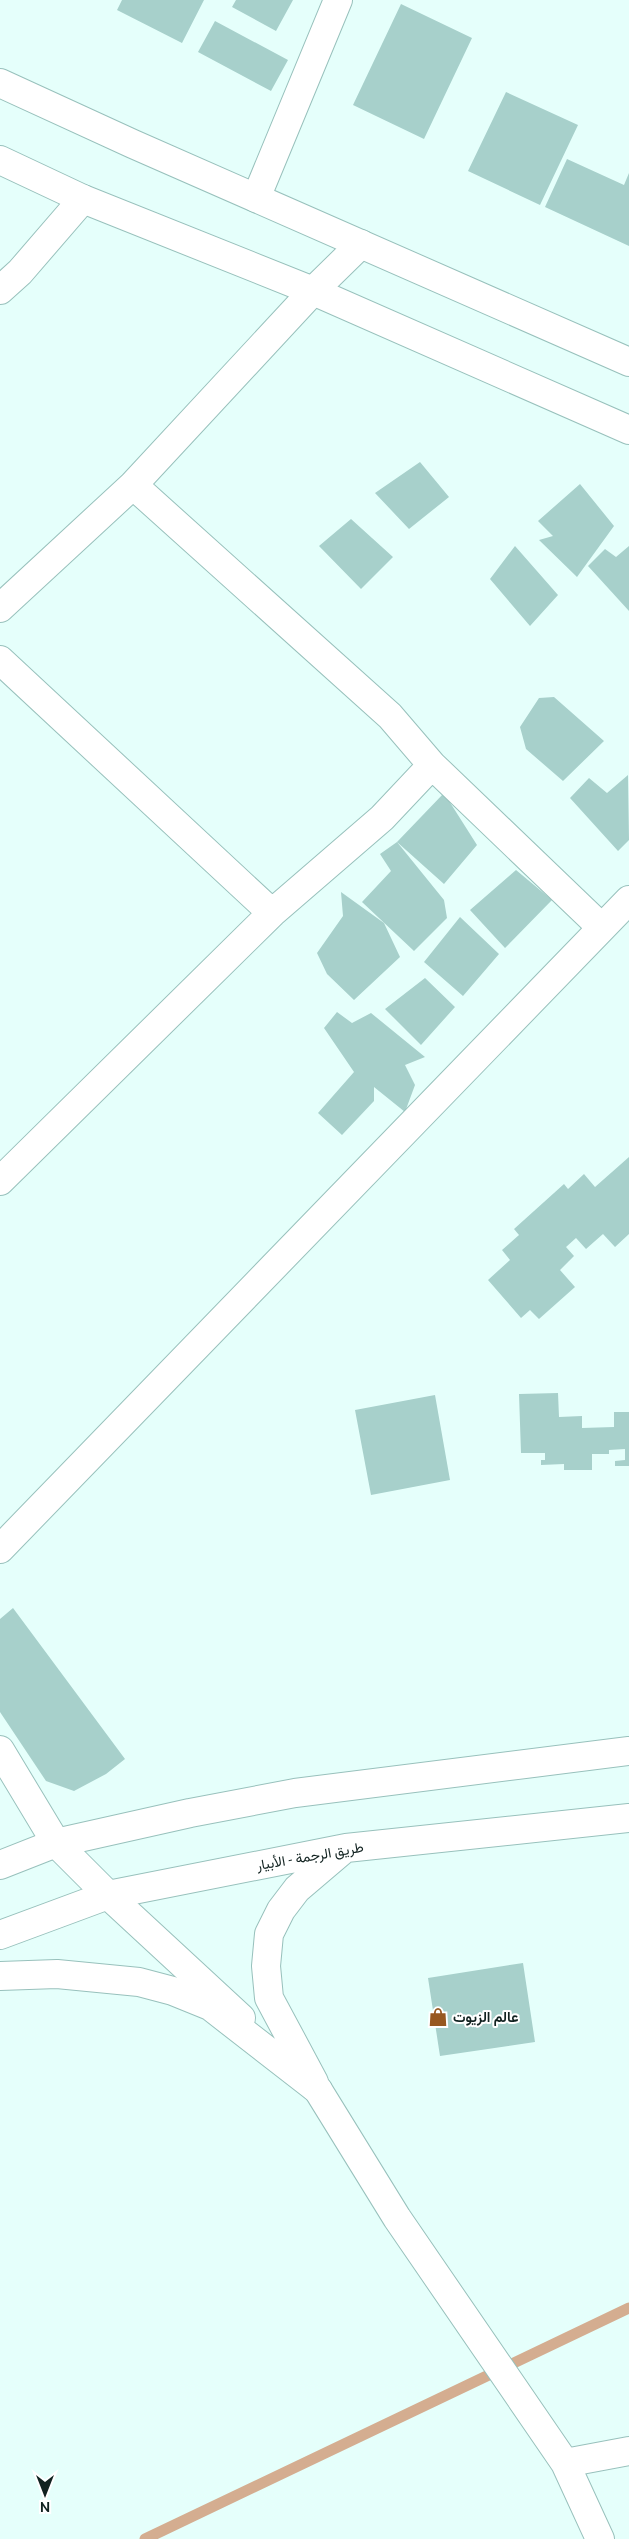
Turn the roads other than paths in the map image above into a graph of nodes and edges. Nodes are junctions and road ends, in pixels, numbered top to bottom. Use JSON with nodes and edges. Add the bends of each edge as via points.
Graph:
{"nodes":[{"id":1,"x":338,"y":0,"type":"edge"},
{"id":2,"x":0,"y":83,"type":"edge"},
{"id":3,"x":0,"y":160,"type":"edge"},
{"id":4,"x":256,"y":198,"type":"junction"},
{"id":5,"x":83,"y":199,"type":"junction"},
{"id":6,"x":361,"y":244,"type":"junction"},
{"id":7,"x":0,"y":290,"type":"edge"},
{"id":8,"x":314,"y":291,"type":"junction"},
{"id":9,"x":629,"y":362,"type":"edge"},
{"id":10,"x":629,"y":430,"type":"edge"},
{"id":11,"x":133,"y":485,"type":"junction"},
{"id":12,"x":0,"y":608,"type":"edge"},
{"id":13,"x":0,"y":660,"type":"edge"},
{"id":14,"x":432,"y":765,"type":"junction"},
{"id":15,"x":629,"y":900,"type":"edge"},
{"id":16,"x":272,"y":913,"type":"junction"},
{"id":17,"x":601,"y":927,"type":"junction"},
{"id":18,"x":0,"y":1180,"type":"edge"},
{"id":19,"x":0,"y":1549,"type":"edge"},
{"id":20,"x":0,"y":1750,"type":"edge"},
{"id":21,"x":629,"y":1751,"type":"edge"},
{"id":22,"x":629,"y":1818,"type":"edge"},
{"id":23,"x":56,"y":1843,"type":"junction"},
{"id":24,"x":346,"y":1848,"type":"junction"},
{"id":25,"x":0,"y":1865,"type":"edge"},
{"id":26,"x":108,"y":1895,"type":"junction"},
{"id":27,"x":0,"y":1935,"type":"edge"},
{"id":28,"x":0,"y":1976,"type":"edge"},
{"id":29,"x":318,"y":2090,"type":"junction"},
{"id":30,"x":629,"y":2451,"type":"edge"},
{"id":31,"x":565,"y":2463,"type":"junction"},
{"id":32,"x":600,"y":2539,"type":"edge"}],
"edges":[{"from":1,"to":4,"type":"main road"},
{"from":2,"to":4,"type":"main road"},
{"from":3,"to":5,"type":"main road"},
{"from":4,"to":6,"type":"main road"},
{"from":5,"to":7,"type":"main road","via":[[20,272]]},
{"from":5,"to":8,"type":"main road"},
{"from":6,"to":8,"type":"main road"},
{"from":6,"to":9,"type":"main road"},
{"from":8,"to":10,"type":"main road"},
{"from":8,"to":11,"type":"main road"},
{"from":11,"to":12,"type":"main road"},
{"from":11,"to":14,"type":"main road","via":[[390,716]]},
{"from":13,"to":16,"type":"main road"},
{"from":14,"to":16,"type":"main road","via":[[382,818]]},
{"from":14,"to":17,"type":"main road"},
{"from":15,"to":17,"type":"main road"},
{"from":16,"to":18,"type":"main road"},
{"from":17,"to":19,"type":"main road"},
{"from":20,"to":23,"type":"main road"},
{"from":21,"to":23,"type":"main road","via":[[295,1793]]},
{"from":22,"to":24,"type":"main road","name":"طريق الرجمة - الأبيار"},
{"from":23,"to":25,"type":"main road"},
{"from":23,"to":26,"type":"main road"},
{"from":24,"to":26,"type":"main road","name":"طريق الرجمة - الأبيار"},
{"from":24,"to":29,"type":"main road","via":[[297,1889],[269,1934],[266,1966],[269,1998]]},
{"from":26,"to":27,"type":"main road","name":"طريق الرجمة - الأبيار"},
{"from":26,"to":29,"type":"main road"},
{"from":28,"to":29,"type":"main road","via":[[57,1974],[139,1982],[174,1991],[210,2006]]},
{"from":29,"to":31,"type":"main road","via":[[397,2218]]},
{"from":30,"to":31,"type":"main road"},
{"from":31,"to":32,"type":"main road"}]}
